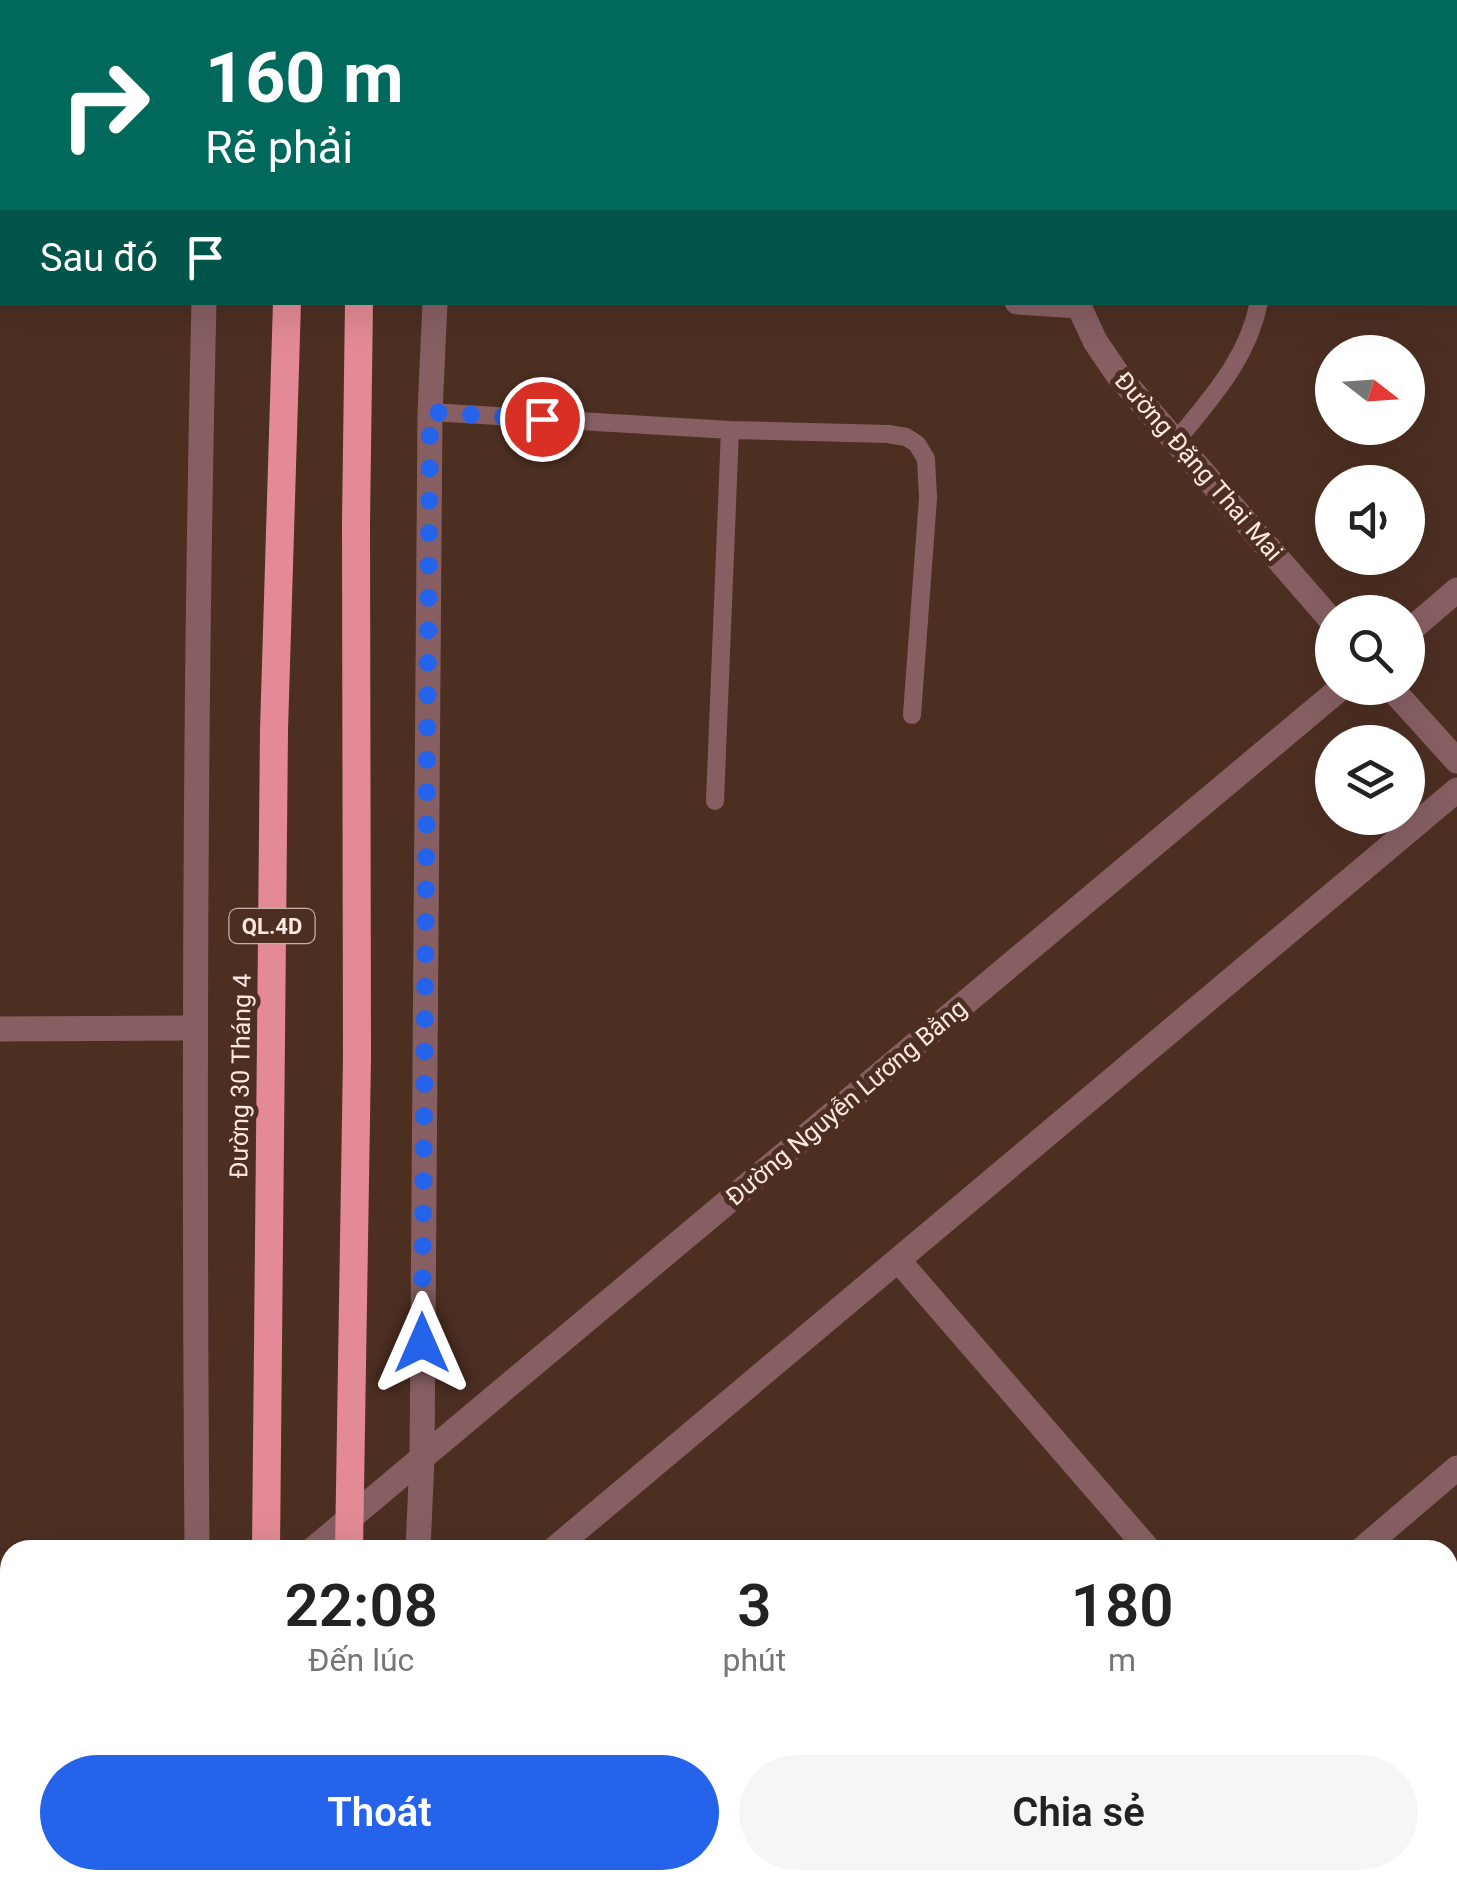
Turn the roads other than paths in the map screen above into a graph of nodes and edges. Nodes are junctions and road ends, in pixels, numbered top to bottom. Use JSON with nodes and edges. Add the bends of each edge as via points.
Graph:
{"nodes":[{"id":1,"x":204,"y":305,"type":"edge"},
{"id":2,"x":287,"y":305,"type":"edge"},
{"id":3,"x":359,"y":305,"type":"edge"},
{"id":4,"x":434,"y":305,"type":"edge"},
{"id":5,"x":1078,"y":305,"type":"edge"},
{"id":6,"x":1258,"y":305,"type":"edge"},
{"id":7,"x":430,"y":412,"type":"junction"},
{"id":8,"x":730,"y":430,"type":"junction"},
{"id":9,"x":1177,"y":440,"type":"junction"},
{"id":10,"x":1457,"y":590,"type":"edge"},
{"id":11,"x":1315,"y":601,"type":"edge"},
{"id":12,"x":1425,"y":617,"type":"edge"},
{"id":13,"x":1321,"y":705,"type":"edge"},
{"id":14,"x":1407,"y":705,"type":"edge"},
{"id":15,"x":912,"y":715,"type":"dead end"},
{"id":16,"x":1457,"y":760,"type":"edge"},
{"id":17,"x":1457,"y":790,"type":"edge"},
{"id":18,"x":714,"y":800,"type":"dead end"},
{"id":19,"x":194,"y":1028,"type":"junction"},
{"id":20,"x":0,"y":1029,"type":"edge"},
{"id":21,"x":898,"y":1260,"type":"junction"},
{"id":22,"x":422,"y":1458,"type":"junction"},
{"id":23,"x":1457,"y":1468,"type":"edge"},
{"id":24,"x":352,"y":1516,"type":"junction"},
{"id":25,"x":197,"y":1540,"type":"edge"},
{"id":26,"x":266,"y":1540,"type":"edge"},
{"id":27,"x":324,"y":1540,"type":"edge"},
{"id":28,"x":350,"y":1540,"type":"edge"},
{"id":29,"x":418,"y":1540,"type":"edge"},
{"id":30,"x":564,"y":1540,"type":"edge"},
{"id":31,"x":1139,"y":1540,"type":"edge"},
{"id":32,"x":1373,"y":1540,"type":"edge"}],
"edges":[{"from":1,"to":19,"type":"street","name":"Đường 30 Tháng 4","number":"QL.4D"},
{"from":2,"to":26,"type":"highway","name":"Đường 30 Tháng 4","number":"QL.4D","via":[[274,730]]},
{"from":3,"to":24,"type":"highway"},
{"from":4,"to":7,"type":"street"},
{"from":5,"to":9,"type":"street","name":"Đường Đặng Thai Mai","via":[[1118,374]]},
{"from":6,"to":9,"type":"lane","via":[[1238,361]]},
{"from":7,"to":8,"type":"lane"},
{"from":7,"to":22,"type":"street"},
{"from":8,"to":15,"type":"lane","via":[[888,434],[917,444],[926,459],[928,498]]},
{"from":8,"to":18,"type":"lane"},
{"from":9,"to":11,"type":"street","name":"Đường Đặng Thai Mai"},
{"from":10,"to":12,"type":"street"},
{"from":13,"to":22,"type":"street","name":"Đường Nguyễn Lương Bằng"},
{"from":14,"to":16,"type":"street"},
{"from":17,"to":21,"type":"street"},
{"from":19,"to":20,"type":"street"},
{"from":19,"to":25,"type":"street","name":"Đường 30 Tháng 4","number":"QL.4D"},
{"from":21,"to":30,"type":"street"},
{"from":21,"to":31,"type":"street"},
{"from":22,"to":24,"type":"street","name":"Đường Nguyễn Lương Bằng"},
{"from":22,"to":29,"type":"street"},
{"from":23,"to":32,"type":"street"},
{"from":24,"to":27,"type":"street","name":"Đường Nguyễn Lương Bằng"},
{"from":24,"to":28,"type":"highway"}]}
